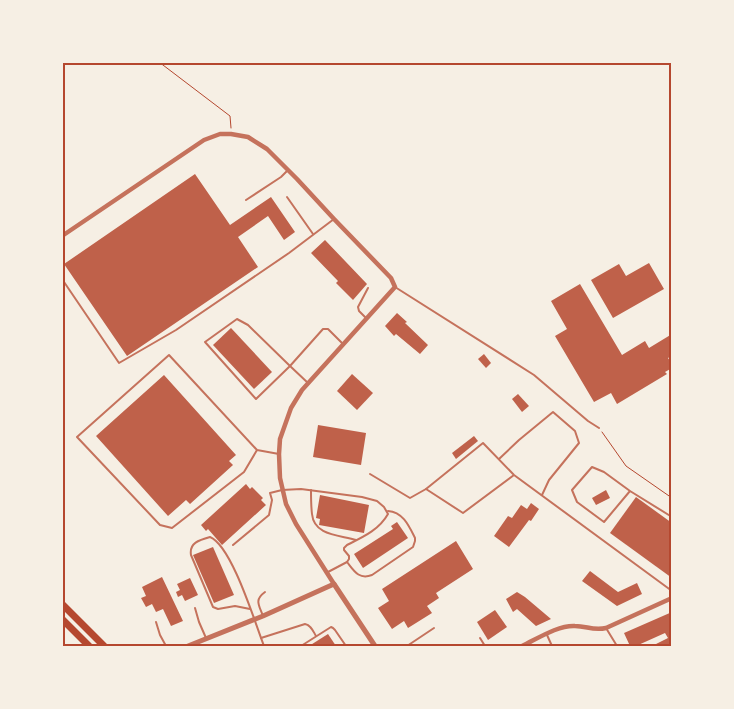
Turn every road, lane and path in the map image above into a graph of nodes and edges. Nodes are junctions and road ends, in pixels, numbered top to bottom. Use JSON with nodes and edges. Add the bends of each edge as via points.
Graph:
{"nodes":[{"id":1,"x":159,"y":62,"type":"edge"},
{"id":2,"x":231,"y":134,"type":"junction"},
{"id":3,"x":288,"y":170,"type":"junction"},
{"id":4,"x":287,"y":197,"type":"dead end"},
{"id":5,"x":246,"y":200,"type":"dead end"},
{"id":6,"x":334,"y":219,"type":"junction"},
{"id":7,"x":313,"y":234,"type":"junction"},
{"id":8,"x":62,"y":236,"type":"edge"},
{"id":9,"x":62,"y":280,"type":"edge"},
{"id":10,"x":395,"y":287,"type":"junction"},
{"id":11,"x":368,"y":288,"type":"dead end"},
{"id":12,"x":366,"y":318,"type":"junction"},
{"id":13,"x":343,"y":344,"type":"junction"},
{"id":14,"x":290,"y":366,"type":"junction"},
{"id":15,"x":308,"y":383,"type":"junction"},
{"id":16,"x":599,"y":428,"type":"joint"},
{"id":17,"x":257,"y":450,"type":"junction"},
{"id":18,"x":279,"y":454,"type":"junction"},
{"id":19,"x":499,"y":459,"type":"junction"},
{"id":20,"x":370,"y":474,"type":"dead end"},
{"id":21,"x":514,"y":475,"type":"junction"},
{"id":22,"x":426,"y":489,"type":"junction"},
{"id":23,"x":282,"y":490,"type":"junction"},
{"id":24,"x":311,"y":490,"type":"junction"},
{"id":25,"x":630,"y":491,"type":"junction"},
{"id":26,"x":542,"y":495,"type":"junction"},
{"id":27,"x":672,"y":498,"type":"edge"},
{"id":28,"x":388,"y":512,"type":"junction"},
{"id":29,"x":672,"y":517,"type":"edge"},
{"id":30,"x":357,"y":540,"type":"junction"},
{"id":31,"x":233,"y":545,"type":"dead end"},
{"id":32,"x":347,"y":562,"type":"junction"},
{"id":33,"x":326,"y":572,"type":"junction"},
{"id":34,"x":334,"y":584,"type":"junction"},
{"id":35,"x":672,"y":591,"type":"edge"},
{"id":36,"x":264,"y":592,"type":"dead end"},
{"id":37,"x":672,"y":598,"type":"edge"},
{"id":38,"x":62,"y":604,"type":"edge"},
{"id":39,"x":196,"y":608,"type":"dead end"},
{"id":40,"x":250,"y":609,"type":"junction"},
{"id":41,"x":263,"y":616,"type":"junction"},
{"id":42,"x":62,"y":619,"type":"edge"},
{"id":43,"x":254,"y":620,"type":"junction"},
{"id":44,"x":156,"y":622,"type":"dead end"},
{"id":45,"x":434,"y":628,"type":"dead end"},
{"id":46,"x":606,"y":628,"type":"junction"},
{"id":47,"x":547,"y":634,"type":"junction"},
{"id":48,"x":316,"y":636,"type":"junction"},
{"id":49,"x":261,"y":638,"type":"junction"},
{"id":50,"x":480,"y":638,"type":"dead end"},
{"id":51,"x":207,"y":639,"type":"junction"},
{"id":52,"x":89,"y":646,"type":"edge"},
{"id":53,"x":104,"y":646,"type":"edge"},
{"id":54,"x":166,"y":646,"type":"edge"},
{"id":55,"x":188,"y":646,"type":"edge"},
{"id":56,"x":264,"y":646,"type":"edge"},
{"id":57,"x":301,"y":646,"type":"edge"},
{"id":58,"x":346,"y":646,"type":"edge"},
{"id":59,"x":375,"y":646,"type":"edge"},
{"id":60,"x":407,"y":646,"type":"edge"},
{"id":61,"x":485,"y":646,"type":"edge"},
{"id":62,"x":522,"y":646,"type":"edge"},
{"id":63,"x":552,"y":646,"type":"edge"},
{"id":64,"x":617,"y":646,"type":"edge"}],
"edges":[{"from":1,"to":2,"type":"path","via":[[230,116]]},
{"from":2,"to":3,"type":"street","via":[[248,137],[261,145]]},
{"from":2,"to":8,"type":"street","via":[[204,140]]},
{"from":3,"to":5,"type":"lane"},
{"from":3,"to":6,"type":"street"},
{"from":4,"to":7,"type":"lane"},
{"from":6,"to":7,"type":"lane"},
{"from":6,"to":10,"type":"street","via":[[391,278]]},
{"from":7,"to":9,"type":"lane","via":[[289,254],[176,330],[119,364]]},
{"from":10,"to":12,"type":"street"},
{"from":10,"to":16,"type":"lane","via":[[534,376]]},
{"from":11,"to":12,"type":"lane","via":[[358,307]]},
{"from":12,"to":13,"type":"street"},
{"from":13,"to":14,"type":"lane","via":[[328,329],[323,329]]},
{"from":13,"to":15,"type":"street"},
{"from":14,"to":14,"type":"lane","via":[[256,400],[205,342],[237,319],[248,325]]},
{"from":14,"to":15,"type":"lane"},
{"from":15,"to":18,"type":"street","via":[[288,415]]},
{"from":16,"to":27,"type":"path","via":[[626,466]]},
{"from":17,"to":17,"type":"lane","via":[[169,355],[77,437],[160,525],[172,528],[244,472]]},
{"from":17,"to":18,"type":"lane"},
{"from":18,"to":23,"type":"street"},
{"from":19,"to":21,"type":"lane"},
{"from":19,"to":22,"type":"lane","via":[[483,443]]},
{"from":19,"to":26,"type":"lane","via":[[553,412],[575,431],[579,444],[549,480]]},
{"from":20,"to":22,"type":"lane","via":[[410,498]]},
{"from":21,"to":22,"type":"lane","via":[[463,513]]},
{"from":21,"to":26,"type":"lane"},
{"from":23,"to":24,"type":"lane"},
{"from":23,"to":31,"type":"lane","via":[[270,492],[269,515]]},
{"from":23,"to":33,"type":"street","via":[[292,517]]},
{"from":24,"to":28,"type":"lane","via":[[369,499],[381,504]]},
{"from":24,"to":30,"type":"lane","via":[[312,515],[320,529]]},
{"from":25,"to":25,"type":"lane","via":[[604,522],[577,502],[572,490],[592,467]]},
{"from":25,"to":29,"type":"lane"},
{"from":26,"to":35,"type":"lane"},
{"from":28,"to":30,"type":"lane","via":[[383,522]]},
{"from":28,"to":32,"type":"lane","via":[[399,514],[404,519],[416,541],[412,547],[368,577],[360,575]]},
{"from":30,"to":32,"type":"lane","via":[[344,548],[349,558]]},
{"from":32,"to":33,"type":"lane"},
{"from":33,"to":34,"type":"street"},
{"from":34,"to":41,"type":"street"},
{"from":34,"to":59,"type":"street"},
{"from":36,"to":41,"type":"lane","via":[[258,600]]},
{"from":37,"to":46,"type":"street"},
{"from":38,"to":53,"type":"highway"},
{"from":39,"to":51,"type":"lane"},
{"from":40,"to":40,"type":"lane","via":[[230,562],[216,540],[207,537],[191,546],[191,555],[214,607]]},
{"from":40,"to":43,"type":"lane"},
{"from":41,"to":43,"type":"street"},
{"from":42,"to":52,"type":"highway"},
{"from":43,"to":49,"type":"lane"},
{"from":43,"to":51,"type":"street"},
{"from":44,"to":54,"type":"lane"},
{"from":45,"to":60,"type":"lane"},
{"from":46,"to":47,"type":"street","via":[[563,627]]},
{"from":46,"to":64,"type":"lane"},
{"from":47,"to":62,"type":"street"},
{"from":47,"to":63,"type":"lane"},
{"from":48,"to":49,"type":"lane","via":[[305,624]]},
{"from":48,"to":57,"type":"lane"},
{"from":48,"to":58,"type":"lane","via":[[333,628]]},
{"from":49,"to":56,"type":"lane"},
{"from":50,"to":61,"type":"lane"},
{"from":51,"to":55,"type":"street"}]}
